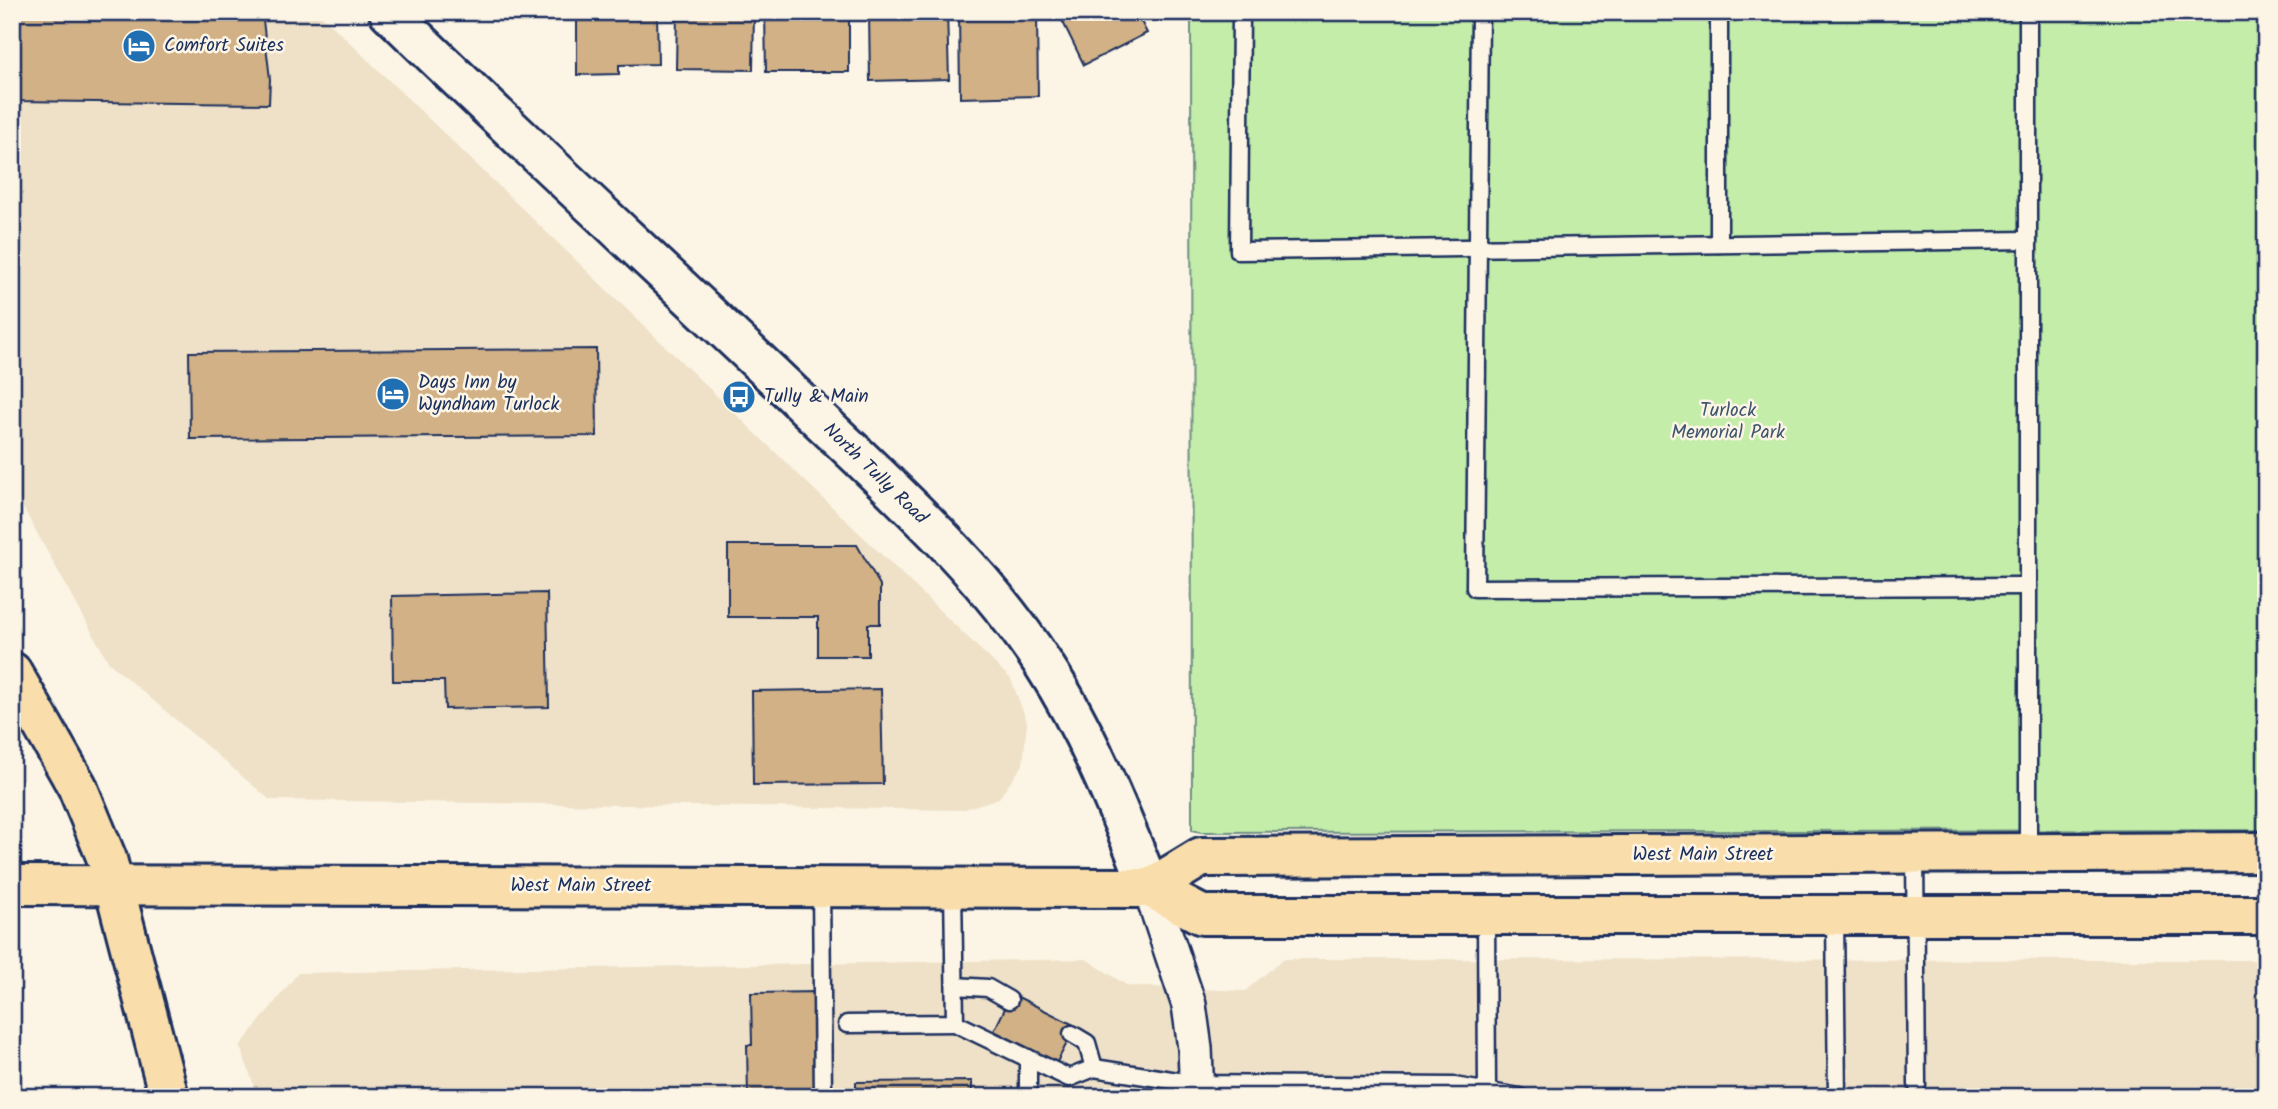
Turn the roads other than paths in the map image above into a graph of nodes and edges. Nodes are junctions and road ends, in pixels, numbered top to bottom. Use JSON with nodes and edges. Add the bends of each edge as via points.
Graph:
{"nodes":[{"id":1,"x":389,"y":12,"type":"edge"},
{"id":2,"x":1241,"y":12,"type":"edge"},
{"id":3,"x":1480,"y":12,"type":"edge"},
{"id":4,"x":1720,"y":12,"type":"edge"},
{"id":5,"x":2028,"y":12,"type":"edge"},
{"id":6,"x":2028,"y":240,"type":"junction"},
{"id":7,"x":1720,"y":244,"type":"junction"},
{"id":8,"x":1478,"y":247,"type":"junction"},
{"id":9,"x":2028,"y":586,"type":"junction"},
{"id":10,"x":12,"y":672,"type":"edge"},
{"id":11,"x":2028,"y":852,"type":"junction"},
{"id":12,"x":2266,"y":852,"type":"edge"},
{"id":13,"x":1915,"y":853,"type":"junction"},
{"id":14,"x":12,"y":885,"type":"edge"},
{"id":15,"x":115,"y":885,"type":"junction"},
{"id":16,"x":821,"y":887,"type":"junction"},
{"id":17,"x":953,"y":888,"type":"junction"},
{"id":18,"x":1150,"y":888,"type":"junction"},
{"id":19,"x":1916,"y":915,"type":"junction"},
{"id":20,"x":2266,"y":915,"type":"edge"},
{"id":21,"x":1486,"y":916,"type":"junction"},
{"id":22,"x":1835,"y":916,"type":"junction"},
{"id":23,"x":956,"y":986,"type":"junction"},
{"id":24,"x":1009,"y":1000,"type":"dead end"},
{"id":25,"x":956,"y":1023,"type":"junction"},
{"id":26,"x":847,"y":1024,"type":"dead end"},
{"id":27,"x":1072,"y":1034,"type":"dead end"},
{"id":28,"x":1028,"y":1058,"type":"junction"},
{"id":29,"x":1094,"y":1068,"type":"junction"},
{"id":30,"x":1917,"y":1085,"type":"dead end"},
{"id":31,"x":1197,"y":1091,"type":"edge"},
{"id":32,"x":1487,"y":1091,"type":"junction"},
{"id":33,"x":169,"y":1097,"type":"edge"},
{"id":34,"x":823,"y":1097,"type":"edge"},
{"id":35,"x":1028,"y":1097,"type":"edge"},
{"id":36,"x":1520,"y":1097,"type":"edge"},
{"id":37,"x":1837,"y":1097,"type":"edge"}],
"edges":[{"from":1,"to":18,"type":"street","name":"North Tully Road","via":[[915,511],[971,570],[1019,629],[1062,694],[1107,784]]},
{"from":2,"to":8,"type":"lane","via":[[1239,251]]},
{"from":3,"to":8,"type":"lane"},
{"from":4,"to":7,"type":"lane"},
{"from":5,"to":6,"type":"lane"},
{"from":6,"to":7,"type":"lane"},
{"from":6,"to":9,"type":"lane"},
{"from":7,"to":8,"type":"lane"},
{"from":8,"to":9,"type":"lane","via":[[1475,588]]},
{"from":9,"to":11,"type":"lane"},
{"from":10,"to":15,"type":"main road","via":[[77,786]]},
{"from":11,"to":12,"type":"main road","name":"West Main Street"},
{"from":11,"to":13,"type":"main road","name":"West Main Street"},
{"from":13,"to":18,"type":"main road","name":"West Main Street","via":[[1201,858]]},
{"from":13,"to":19,"type":"lane"},
{"from":14,"to":15,"type":"main road","name":"West Main Street"},
{"from":15,"to":16,"type":"main road","name":"West Main Street"},
{"from":15,"to":33,"type":"main road"},
{"from":16,"to":17,"type":"main road","name":"West Main Street"},
{"from":16,"to":34,"type":"lane"},
{"from":17,"to":18,"type":"main road","name":"West Main Street"},
{"from":17,"to":23,"type":"lane"},
{"from":18,"to":21,"type":"main road","name":"West Main Street","via":[[1202,915]]},
{"from":18,"to":31,"type":"street","via":[[1189,1005]]},
{"from":19,"to":20,"type":"main road","name":"West Main Street"},
{"from":19,"to":22,"type":"main road","name":"West Main Street"},
{"from":19,"to":30,"type":"lane"},
{"from":21,"to":22,"type":"main road","name":"West Main Street"},
{"from":21,"to":32,"type":"lane"},
{"from":22,"to":37,"type":"lane"},
{"from":23,"to":24,"type":"lane","via":[[988,988]]},
{"from":23,"to":25,"type":"lane"},
{"from":25,"to":26,"type":"lane"},
{"from":25,"to":28,"type":"lane"},
{"from":27,"to":29,"type":"lane","via":[[1087,1043]]},
{"from":28,"to":29,"type":"lane","via":[[1069,1078]]},
{"from":28,"to":35,"type":"lane"},
{"from":29,"to":31,"type":"lane"},
{"from":31,"to":32,"type":"lane","via":[[1454,1086]]},
{"from":32,"to":36,"type":"lane"}]}
